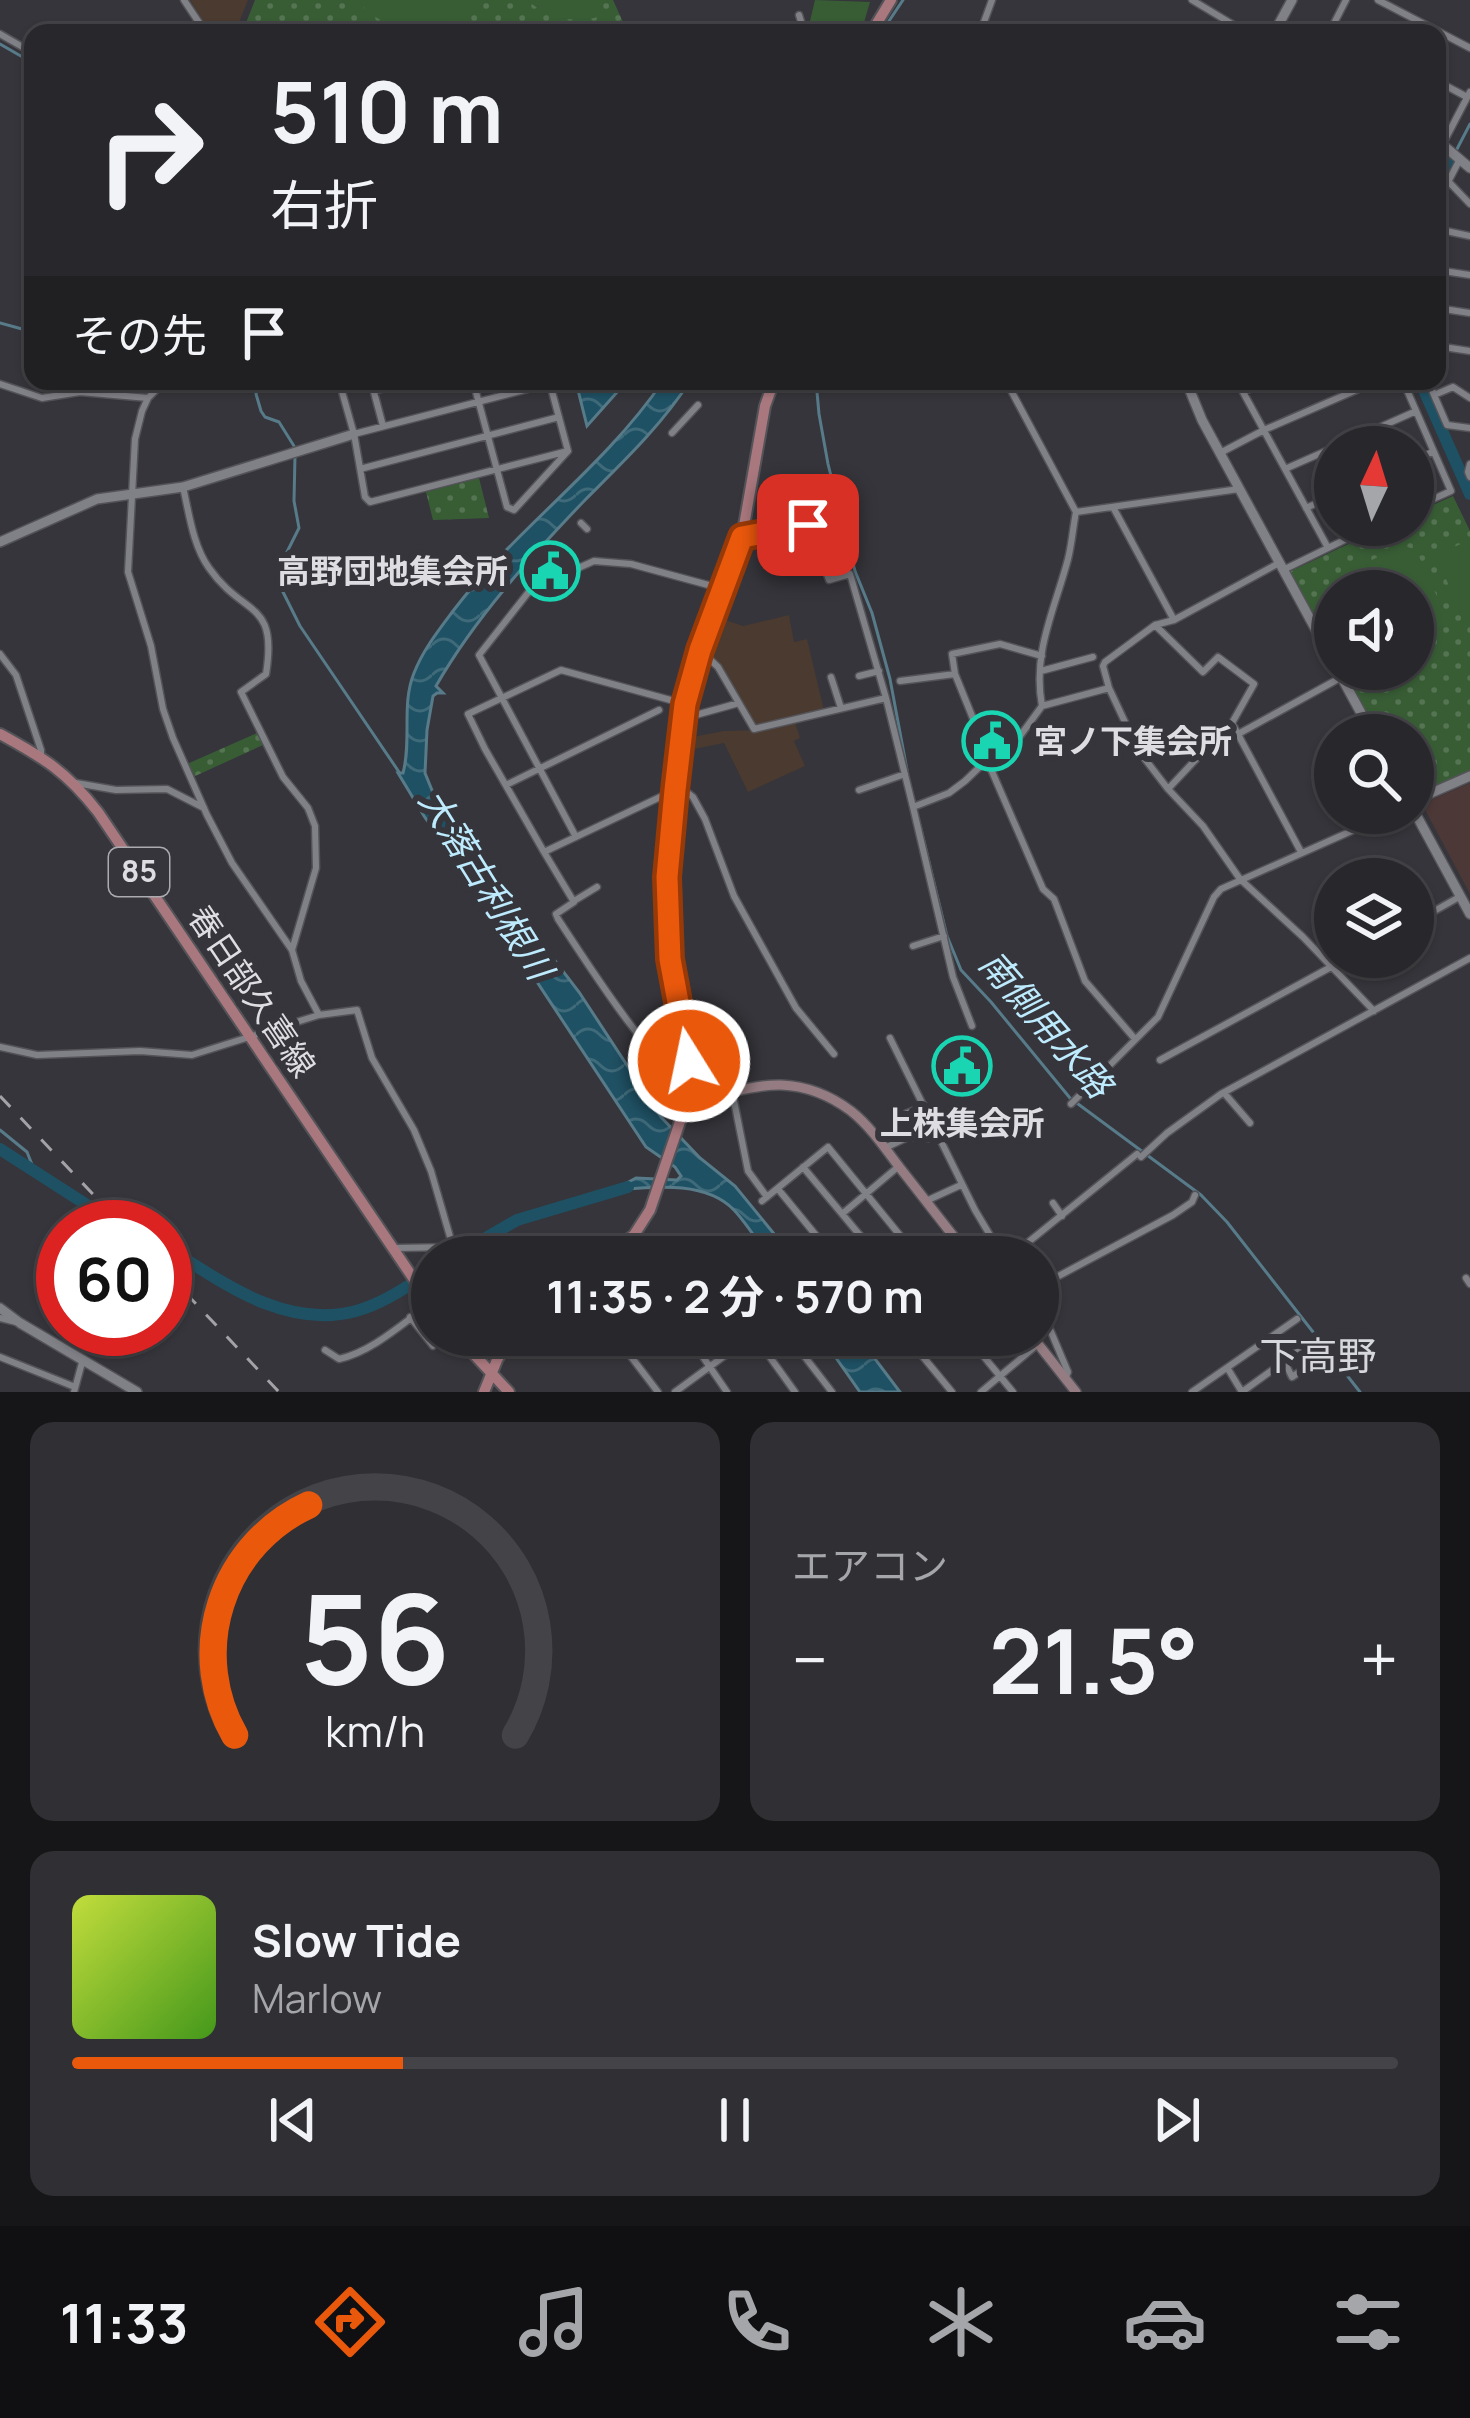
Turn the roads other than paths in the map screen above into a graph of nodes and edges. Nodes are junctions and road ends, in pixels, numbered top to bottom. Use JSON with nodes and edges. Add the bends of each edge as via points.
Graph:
{"nodes":[{"id":1,"x":1192,"y":0,"type":"edge"},
{"id":2,"x":1378,"y":0,"type":"edge"},
{"id":3,"x":799,"y":15,"type":"dead end"},
{"id":4,"x":801,"y":24,"type":"edge"},
{"id":5,"x":1232,"y":24,"type":"edge"},
{"id":6,"x":1424,"y":24,"type":"edge"},
{"id":7,"x":1469,"y":96,"type":"edge"},
{"id":8,"x":1446,"y":134,"type":"edge"},
{"id":9,"x":1446,"y":150,"type":"edge"},
{"id":10,"x":1460,"y":159,"type":"junction"},
{"id":11,"x":1470,"y":168,"type":"edge"},
{"id":12,"x":1448,"y":181,"type":"junction"},
{"id":13,"x":1446,"y":185,"type":"edge"},
{"id":14,"x":1470,"y":204,"type":"edge"},
{"id":15,"x":0,"y":384,"type":"edge"},
{"id":16,"x":156,"y":390,"type":"edge"},
{"id":17,"x":342,"y":390,"type":"edge"},
{"id":18,"x":378,"y":390,"type":"edge"},
{"id":19,"x":476,"y":390,"type":"edge"},
{"id":20,"x":525,"y":390,"type":"edge"},
{"id":21,"x":556,"y":390,"type":"edge"},
{"id":22,"x":769,"y":390,"type":"edge"},
{"id":23,"x":1011,"y":390,"type":"edge"},
{"id":24,"x":1189,"y":390,"type":"edge"},
{"id":25,"x":1248,"y":390,"type":"edge"},
{"id":26,"x":1356,"y":390,"type":"edge"},
{"id":27,"x":1406,"y":390,"type":"edge"},
{"id":28,"x":1432,"y":390,"type":"edge"},
{"id":29,"x":1445,"y":390,"type":"edge"},
{"id":30,"x":374,"y":391,"type":"joint"},
{"id":31,"x":1243,"y":392,"type":"joint"},
{"id":32,"x":1434,"y":394,"type":"junction"},
{"id":33,"x":148,"y":398,"type":"junction"},
{"id":34,"x":479,"y":402,"type":"junction"},
{"id":35,"x":698,"y":405,"type":"dead end"},
{"id":36,"x":1416,"y":412,"type":"junction"},
{"id":37,"x":559,"y":417,"type":"junction"},
{"id":38,"x":383,"y":426,"type":"junction"},
{"id":39,"x":1384,"y":426,"type":"edge"},
{"id":40,"x":1422,"y":426,"type":"edge"},
{"id":41,"x":1470,"y":428,"type":"edge"},
{"id":42,"x":1264,"y":430,"type":"junction"},
{"id":43,"x":354,"y":434,"type":"junction"},
{"id":44,"x":672,"y":434,"type":"dead end"},
{"id":45,"x":488,"y":435,"type":"junction"},
{"id":46,"x":568,"y":451,"type":"junction"},
{"id":47,"x":1220,"y":453,"type":"junction"},
{"id":48,"x":1434,"y":454,"type":"edge"},
{"id":49,"x":1314,"y":456,"type":"edge"},
{"id":50,"x":1470,"y":465,"type":"edge"},
{"id":51,"x":360,"y":469,"type":"junction"},
{"id":52,"x":497,"y":469,"type":"junction"},
{"id":53,"x":1285,"y":469,"type":"junction"},
{"id":54,"x":1470,"y":476,"type":"edge"},
{"id":55,"x":182,"y":487,"type":"junction"},
{"id":56,"x":1239,"y":489,"type":"junction"},
{"id":57,"x":131,"y":493,"type":"junction"},
{"id":58,"x":1434,"y":498,"type":"edge"},
{"id":59,"x":1314,"y":504,"type":"edge"},
{"id":60,"x":1113,"y":507,"type":"junction"},
{"id":61,"x":1306,"y":508,"type":"junction"},
{"id":62,"x":1076,"y":512,"type":"junction"},
{"id":63,"x":1314,"y":522,"type":"edge"},
{"id":64,"x":742,"y":537,"type":"junction"},
{"id":65,"x":0,"y":542,"type":"edge"},
{"id":66,"x":1327,"y":546,"type":"edge"},
{"id":67,"x":1281,"y":566,"type":"junction"},
{"id":68,"x":723,"y":589,"type":"junction"},
{"id":69,"x":1174,"y":620,"type":"junction"},
{"id":70,"x":1155,"y":625,"type":"junction"},
{"id":71,"x":1314,"y":627,"type":"edge"},
{"id":72,"x":700,"y":650,"type":"junction"},
{"id":73,"x":0,"y":654,"type":"edge"},
{"id":74,"x":1042,"y":656,"type":"junction"},
{"id":75,"x":1093,"y":657,"type":"dead end"},
{"id":76,"x":879,"y":671,"type":"junction"},
{"id":77,"x":1040,"y":671,"type":"junction"},
{"id":78,"x":955,"y":674,"type":"junction"},
{"id":79,"x":859,"y":676,"type":"dead end"},
{"id":80,"x":832,"y":677,"type":"dead end"},
{"id":81,"x":899,"y":681,"type":"dead end"},
{"id":82,"x":1314,"y":686,"type":"edge"},
{"id":83,"x":1109,"y":688,"type":"junction"},
{"id":84,"x":502,"y":698,"type":"junction"},
{"id":85,"x":886,"y":698,"type":"junction"},
{"id":86,"x":739,"y":703,"type":"junction"},
{"id":87,"x":685,"y":704,"type":"junction"},
{"id":88,"x":1042,"y":706,"type":"junction"},
{"id":89,"x":841,"y":709,"type":"junction"},
{"id":90,"x":659,"y":710,"type":"dead end"},
{"id":91,"x":682,"y":718,"type":"junction"},
{"id":92,"x":0,"y":734,"type":"edge"},
{"id":93,"x":1238,"y":734,"type":"junction"},
{"id":94,"x":40,"y":756,"type":"junction"},
{"id":95,"x":988,"y":759,"type":"junction"},
{"id":96,"x":539,"y":767,"type":"junction"},
{"id":97,"x":904,"y":774,"type":"junction"},
{"id":98,"x":1470,"y":776,"type":"edge"},
{"id":99,"x":76,"y":783,"type":"junction"},
{"id":100,"x":506,"y":785,"type":"junction"},
{"id":101,"x":675,"y":787,"type":"junction"},
{"id":102,"x":1168,"y":789,"type":"junction"},
{"id":103,"x":860,"y":790,"type":"dead end"},
{"id":104,"x":1434,"y":794,"type":"edge"},
{"id":105,"x":914,"y":807,"type":"junction"},
{"id":106,"x":204,"y":808,"type":"junction"},
{"id":107,"x":1344,"y":834,"type":"edge"},
{"id":108,"x":1428,"y":834,"type":"edge"},
{"id":109,"x":576,"y":837,"type":"junction"},
{"id":110,"x":544,"y":852,"type":"junction"},
{"id":111,"x":1301,"y":853,"type":"junction"},
{"id":112,"x":1240,"y":879,"type":"junction"},
{"id":113,"x":597,"y":887,"type":"dead end"},
{"id":114,"x":1461,"y":896,"type":"junction"},
{"id":115,"x":574,"y":902,"type":"junction"},
{"id":116,"x":1434,"y":911,"type":"edge"},
{"id":117,"x":1470,"y":914,"type":"edge"},
{"id":118,"x":944,"y":936,"type":"junction"},
{"id":119,"x":913,"y":946,"type":"dead end"},
{"id":120,"x":1314,"y":949,"type":"edge"},
{"id":121,"x":292,"y":950,"type":"junction"},
{"id":122,"x":1470,"y":958,"type":"edge"},
{"id":123,"x":1314,"y":977,"type":"edge"},
{"id":124,"x":1342,"y":978,"type":"edge"},
{"id":125,"x":1374,"y":1011,"type":"junction"},
{"id":126,"x":320,"y":1015,"type":"junction"},
{"id":127,"x":972,"y":1026,"type":"dead end"},
{"id":128,"x":251,"y":1038,"type":"junction"},
{"id":129,"x":890,"y":1038,"type":"dead end"},
{"id":130,"x":1135,"y":1040,"type":"junction"},
{"id":131,"x":0,"y":1047,"type":"edge"},
{"id":132,"x":834,"y":1054,"type":"dead end"},
{"id":133,"x":1160,"y":1060,"type":"dead end"},
{"id":134,"x":690,"y":1082,"type":"junction"},
{"id":135,"x":732,"y":1091,"type":"junction"},
{"id":136,"x":1225,"y":1092,"type":"junction"},
{"id":137,"x":688,"y":1098,"type":"junction"},
{"id":138,"x":1071,"y":1104,"type":"dead end"},
{"id":139,"x":926,"y":1106,"type":"junction"},
{"id":140,"x":955,"y":1110,"type":"dead end"},
{"id":141,"x":905,"y":1114,"type":"dead end"},
{"id":142,"x":933,"y":1122,"type":"junction"},
{"id":143,"x":1250,"y":1123,"type":"dead end"},
{"id":144,"x":941,"y":1139,"type":"junction"},
{"id":145,"x":885,"y":1148,"type":"junction"},
{"id":146,"x":899,"y":1166,"type":"junction"},
{"id":147,"x":803,"y":1167,"type":"junction"},
{"id":148,"x":962,"y":1184,"type":"junction"},
{"id":149,"x":778,"y":1188,"type":"junction"},
{"id":150,"x":865,"y":1194,"type":"junction"},
{"id":151,"x":1195,"y":1195,"type":"dead end"},
{"id":152,"x":926,"y":1201,"type":"junction"},
{"id":153,"x":1053,"y":1203,"type":"dead end"},
{"id":154,"x":842,"y":1214,"type":"junction"},
{"id":155,"x":1062,"y":1216,"type":"junction"},
{"id":156,"x":860,"y":1235,"type":"edge"},
{"id":157,"x":633,"y":1236,"type":"edge"},
{"id":158,"x":816,"y":1236,"type":"edge"},
{"id":159,"x":900,"y":1236,"type":"edge"},
{"id":160,"x":954,"y":1236,"type":"edge"},
{"id":161,"x":993,"y":1236,"type":"edge"},
{"id":162,"x":1035,"y":1236,"type":"edge"},
{"id":163,"x":392,"y":1250,"type":"junction"},
{"id":164,"x":1059,"y":1276,"type":"edge"},
{"id":165,"x":411,"y":1277,"type":"edge"},
{"id":166,"x":0,"y":1308,"type":"edge"},
{"id":167,"x":410,"y":1317,"type":"edge"},
{"id":168,"x":0,"y":1318,"type":"edge"},
{"id":169,"x":1297,"y":1318,"type":"dead end"},
{"id":170,"x":20,"y":1323,"type":"junction"},
{"id":171,"x":1315,"y":1339,"type":"dead end"},
{"id":172,"x":325,"y":1350,"type":"dead end"},
{"id":173,"x":1059,"y":1352,"type":"edge"},
{"id":174,"x":1327,"y":1353,"type":"dead end"},
{"id":175,"x":476,"y":1356,"type":"edge"},
{"id":176,"x":500,"y":1356,"type":"edge"},
{"id":177,"x":631,"y":1356,"type":"edge"},
{"id":178,"x":702,"y":1356,"type":"edge"},
{"id":179,"x":724,"y":1356,"type":"edge"},
{"id":180,"x":768,"y":1356,"type":"edge"},
{"id":181,"x":804,"y":1356,"type":"edge"},
{"id":182,"x":923,"y":1356,"type":"edge"},
{"id":183,"x":983,"y":1356,"type":"edge"},
{"id":184,"x":1019,"y":1356,"type":"edge"},
{"id":185,"x":1047,"y":1356,"type":"edge"},
{"id":186,"x":0,"y":1357,"type":"edge"},
{"id":187,"x":83,"y":1360,"type":"junction"},
{"id":188,"x":1284,"y":1361,"type":"junction"},
{"id":189,"x":709,"y":1367,"type":"junction"},
{"id":190,"x":1227,"y":1368,"type":"junction"},
{"id":191,"x":491,"y":1372,"type":"junction"},
{"id":192,"x":1000,"y":1376,"type":"junction"},
{"id":193,"x":1065,"y":1379,"type":"junction"},
{"id":194,"x":75,"y":1389,"type":"edge"},
{"id":195,"x":137,"y":1392,"type":"edge"},
{"id":196,"x":484,"y":1392,"type":"edge"},
{"id":197,"x":509,"y":1392,"type":"edge"},
{"id":198,"x":658,"y":1392,"type":"edge"},
{"id":199,"x":675,"y":1392,"type":"edge"},
{"id":200,"x":727,"y":1392,"type":"edge"},
{"id":201,"x":795,"y":1392,"type":"edge"},
{"id":202,"x":832,"y":1392,"type":"edge"},
{"id":203,"x":952,"y":1392,"type":"edge"},
{"id":204,"x":981,"y":1392,"type":"edge"},
{"id":205,"x":1013,"y":1392,"type":"edge"},
{"id":206,"x":1076,"y":1392,"type":"edge"},
{"id":207,"x":1192,"y":1392,"type":"edge"}],
"edges":[{"from":1,"to":5,"type":"street"},
{"from":2,"to":6,"type":"street"},
{"from":3,"to":4,"type":"street"},
{"from":7,"to":8,"type":"street"},
{"from":9,"to":10,"type":"street"},
{"from":10,"to":11,"type":"street"},
{"from":10,"to":12,"type":"street"},
{"from":12,"to":13,"type":"street"},
{"from":12,"to":14,"type":"street"},
{"from":15,"to":33,"type":"street","via":[[42,398]]},
{"from":16,"to":33,"type":"street"},
{"from":17,"to":43,"type":"street"},
{"from":18,"to":30,"type":"street"},
{"from":19,"to":34,"type":"street"},
{"from":20,"to":34,"type":"street"},
{"from":21,"to":37,"type":"street"},
{"from":22,"to":64,"type":"main road"},
{"from":23,"to":62,"type":"street"},
{"from":24,"to":47,"type":"street"},
{"from":25,"to":31,"type":"street"},
{"from":26,"to":42,"type":"street"},
{"from":27,"to":36,"type":"street"},
{"from":28,"to":32,"type":"street"},
{"from":29,"to":32,"type":"street"},
{"from":30,"to":38,"type":"street"},
{"from":31,"to":42,"type":"street"},
{"from":32,"to":41,"type":"street","via":[[1447,425]]},
{"from":33,"to":57,"type":"street"},
{"from":34,"to":38,"type":"street"},
{"from":34,"to":45,"type":"street"},
{"from":35,"to":44,"type":"street"},
{"from":36,"to":39,"type":"street"},
{"from":36,"to":40,"type":"street"},
{"from":37,"to":45,"type":"street"},
{"from":37,"to":46,"type":"street"},
{"from":38,"to":43,"type":"street"},
{"from":42,"to":47,"type":"street"},
{"from":42,"to":53,"type":"street"},
{"from":43,"to":51,"type":"street"},
{"from":43,"to":55,"type":"street"},
{"from":45,"to":51,"type":"street"},
{"from":45,"to":52,"type":"street"},
{"from":46,"to":52,"type":"street"},
{"from":46,"to":52,"type":"street","via":[[514,510]]},
{"from":47,"to":56,"type":"street"},
{"from":48,"to":58,"type":"street","via":[[1450,491]]},
{"from":49,"to":53,"type":"street"},
{"from":50,"to":54,"type":"street"},
{"from":51,"to":52,"type":"street","via":[[370,502]]},
{"from":53,"to":61,"type":"street"},
{"from":55,"to":57,"type":"street"},
{"from":55,"to":121,"type":"street","via":[[207,566],[270,630],[266,674],[241,692],[315,826],[316,868]]},
{"from":56,"to":60,"type":"street"},
{"from":56,"to":67,"type":"street"},
{"from":57,"to":65,"type":"street","via":[[79,506]]},
{"from":57,"to":106,"type":"street","via":[[128,572],[163,709]]},
{"from":59,"to":61,"type":"street"},
{"from":60,"to":62,"type":"street"},
{"from":60,"to":69,"type":"street"},
{"from":61,"to":63,"type":"street"},
{"from":62,"to":74,"type":"street"},
{"from":64,"to":68,"type":"main road"},
{"from":64,"to":76,"type":"street","via":[[808,525],[830,580],[850,574]]},
{"from":66,"to":67,"type":"street"},
{"from":67,"to":69,"type":"street"},
{"from":67,"to":71,"type":"street"},
{"from":68,"to":72,"type":"main road"},
{"from":68,"to":84,"type":"street","via":[[594,561],[531,589],[479,655]]},
{"from":69,"to":70,"type":"street"},
{"from":70,"to":83,"type":"street","via":[[1103,666]]},
{"from":70,"to":93,"type":"street","via":[[1203,672],[1218,657],[1254,684],[1232,723]]},
{"from":72,"to":86,"type":"street"},
{"from":72,"to":87,"type":"main road"},
{"from":73,"to":94,"type":"street","via":[[16,675]]},
{"from":74,"to":77,"type":"street"},
{"from":74,"to":78,"type":"street","via":[[1000,644],[952,654]]},
{"from":75,"to":77,"type":"street"},
{"from":76,"to":79,"type":"street"},
{"from":76,"to":85,"type":"street"},
{"from":77,"to":88,"type":"street"},
{"from":78,"to":81,"type":"street"},
{"from":78,"to":95,"type":"street"},
{"from":80,"to":89,"type":"street"},
{"from":82,"to":93,"type":"street"},
{"from":83,"to":88,"type":"street"},
{"from":83,"to":102,"type":"street","via":[[1138,750]]},
{"from":84,"to":87,"type":"street","via":[[561,670]]},
{"from":84,"to":96,"type":"street"},
{"from":84,"to":100,"type":"street","via":[[469,713]]},
{"from":85,"to":89,"type":"street"},
{"from":85,"to":97,"type":"street"},
{"from":86,"to":89,"type":"street","via":[[754,729]]},
{"from":86,"to":91,"type":"street"},
{"from":87,"to":91,"type":"main road"},
{"from":88,"to":95,"type":"street","via":[[1020,736]]},
{"from":90,"to":96,"type":"street"},
{"from":91,"to":101,"type":"main road"},
{"from":92,"to":94,"type":"main road","name":"春日部久喜線","number":"85"},
{"from":93,"to":102,"type":"street","via":[[1200,755]]},
{"from":93,"to":111,"type":"street"},
{"from":94,"to":99,"type":"main road","name":"春日部久喜線","number":"85"},
{"from":95,"to":105,"type":"street","via":[[949,793]]},
{"from":95,"to":130,"type":"street","via":[[1085,981]]},
{"from":96,"to":100,"type":"street"},
{"from":96,"to":109,"type":"street"},
{"from":97,"to":103,"type":"street"},
{"from":97,"to":105,"type":"street"},
{"from":98,"to":104,"type":"street"},
{"from":99,"to":106,"type":"street","via":[[167,789]]},
{"from":99,"to":128,"type":"main road","name":"春日部久喜線","number":"85"},
{"from":100,"to":110,"type":"street"},
{"from":101,"to":109,"type":"street"},
{"from":101,"to":132,"type":"street","via":[[699,808],[734,896],[796,1009]]},
{"from":101,"to":134,"type":"main road","via":[[670,959]]},
{"from":102,"to":112,"type":"street"},
{"from":105,"to":118,"type":"street"},
{"from":106,"to":121,"type":"street"},
{"from":107,"to":111,"type":"street"},
{"from":108,"to":114,"type":"street"},
{"from":109,"to":110,"type":"street"},
{"from":110,"to":115,"type":"street"},
{"from":111,"to":112,"type":"street"},
{"from":112,"to":120,"type":"street"},
{"from":112,"to":130,"type":"street","via":[[1214,896],[1166,1006]]},
{"from":113,"to":115,"type":"street"},
{"from":114,"to":116,"type":"street"},
{"from":114,"to":117,"type":"street"},
{"from":115,"to":134,"type":"street","via":[[558,920],[656,1055]]},
{"from":118,"to":119,"type":"street"},
{"from":118,"to":127,"type":"street"},
{"from":121,"to":126,"type":"street"},
{"from":122,"to":125,"type":"street"},
{"from":123,"to":133,"type":"street"},
{"from":124,"to":125,"type":"street"},
{"from":125,"to":136,"type":"street"},
{"from":126,"to":128,"type":"street"},
{"from":126,"to":163,"type":"street","via":[[357,1010],[372,1058],[414,1130],[453,1246]]},
{"from":128,"to":131,"type":"street","via":[[192,1055],[37,1055]]},
{"from":128,"to":163,"type":"main road","name":"春日部久喜線","number":"85"},
{"from":129,"to":139,"type":"street"},
{"from":130,"to":138,"type":"street"},
{"from":134,"to":137,"type":"main road"},
{"from":135,"to":137,"type":"main road"},
{"from":135,"to":145,"type":"main road","via":[[806,1088],[853,1112]]},
{"from":135,"to":149,"type":"street","via":[[748,1171],[765,1199]]},
{"from":136,"to":143,"type":"street"},
{"from":136,"to":155,"type":"street"},
{"from":137,"to":157,"type":"main road","via":[[657,1195]]},
{"from":139,"to":141,"type":"street"},
{"from":139,"to":142,"type":"street"},
{"from":140,"to":142,"type":"street"},
{"from":142,"to":144,"type":"street"},
{"from":144,"to":145,"type":"street","via":[[908,1137]]},
{"from":144,"to":148,"type":"street"},
{"from":145,"to":146,"type":"main road"},
{"from":146,"to":150,"type":"street"},
{"from":146,"to":152,"type":"main road"},
{"from":147,"to":149,"type":"street"},
{"from":147,"to":150,"type":"street","via":[[828,1147]]},
{"from":147,"to":154,"type":"street"},
{"from":148,"to":152,"type":"street"},
{"from":148,"to":161,"type":"street"},
{"from":149,"to":158,"type":"street"},
{"from":150,"to":154,"type":"street"},
{"from":150,"to":159,"type":"street"},
{"from":151,"to":164,"type":"street"},
{"from":152,"to":160,"type":"main road"},
{"from":153,"to":155,"type":"street"},
{"from":154,"to":156,"type":"street"},
{"from":155,"to":162,"type":"street"},
{"from":163,"to":165,"type":"main road","name":"春日部久喜線","number":"85"},
{"from":166,"to":170,"type":"street"},
{"from":167,"to":172,"type":"street","via":[[349,1357]]},
{"from":168,"to":170,"type":"street"},
{"from":169,"to":190,"type":"street"},
{"from":170,"to":187,"type":"street"},
{"from":171,"to":188,"type":"street"},
{"from":173,"to":193,"type":"street"},
{"from":174,"to":188,"type":"street","via":[[1292,1377]]},
{"from":175,"to":191,"type":"main road"},
{"from":176,"to":191,"type":"main road"},
{"from":177,"to":198,"type":"street"},
{"from":178,"to":189,"type":"street"},
{"from":179,"to":189,"type":"street"},
{"from":180,"to":201,"type":"street"},
{"from":181,"to":202,"type":"street"},
{"from":182,"to":203,"type":"street"},
{"from":183,"to":192,"type":"street"},
{"from":184,"to":192,"type":"street"},
{"from":185,"to":193,"type":"main road"},
{"from":186,"to":194,"type":"street"},
{"from":187,"to":194,"type":"street"},
{"from":187,"to":195,"type":"street"},
{"from":188,"to":190,"type":"street","via":[[1242,1392]]},
{"from":189,"to":199,"type":"street"},
{"from":189,"to":200,"type":"street"},
{"from":190,"to":207,"type":"street"},
{"from":191,"to":196,"type":"main road"},
{"from":191,"to":197,"type":"main road"},
{"from":192,"to":204,"type":"street"},
{"from":192,"to":205,"type":"street"},
{"from":193,"to":206,"type":"main road"}]}
